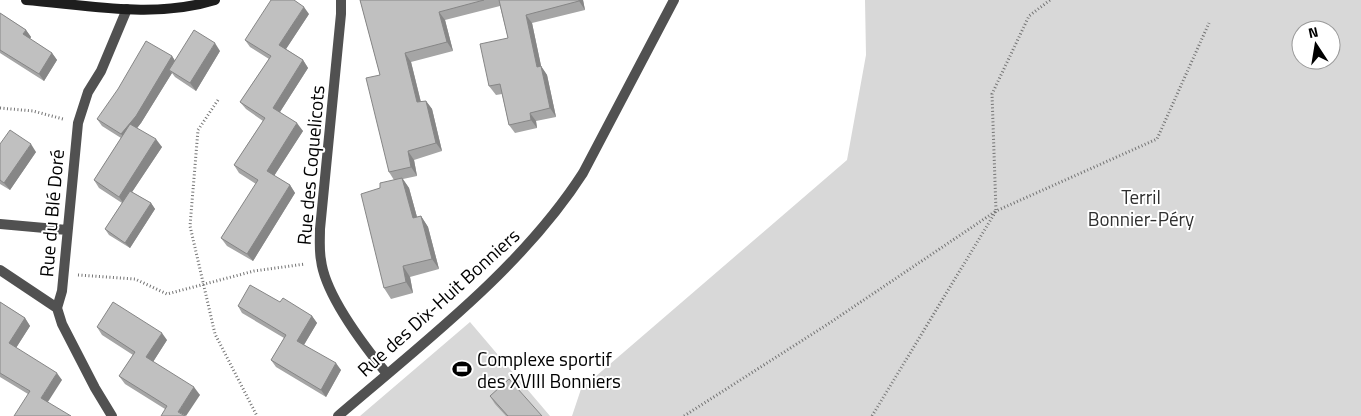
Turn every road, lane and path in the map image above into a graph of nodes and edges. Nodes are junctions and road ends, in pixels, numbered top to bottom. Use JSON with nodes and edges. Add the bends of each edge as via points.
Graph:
{"nodes":[{"id":1,"x":26,"y":0,"type":"edge"},
{"id":2,"x":216,"y":0,"type":"edge"},
{"id":3,"x":341,"y":0,"type":"edge"},
{"id":4,"x":674,"y":0,"type":"edge"},
{"id":5,"x":1050,"y":0,"type":"edge"},
{"id":6,"x":127,"y":9,"type":"junction"},
{"id":7,"x":1210,"y":23,"type":"dead end"},
{"id":8,"x":218,"y":100,"type":"dead end"},
{"id":9,"x":0,"y":108,"type":"edge"},
{"id":10,"x":78,"y":124,"type":"junction"},
{"id":11,"x":996,"y":211,"type":"junction"},
{"id":12,"x":0,"y":224,"type":"edge"},
{"id":13,"x":67,"y":230,"type":"junction"},
{"id":14,"x":321,"y":262,"type":"junction"},
{"id":15,"x":0,"y":270,"type":"edge"},
{"id":16,"x":63,"y":274,"type":"junction"},
{"id":17,"x":203,"y":284,"type":"junction"},
{"id":18,"x":57,"y":308,"type":"junction"},
{"id":19,"x":387,"y":374,"type":"junction"},
{"id":20,"x":112,"y":416,"type":"edge"},
{"id":21,"x":257,"y":416,"type":"edge"},
{"id":22,"x":338,"y":416,"type":"edge"},
{"id":23,"x":684,"y":416,"type":"edge"},
{"id":24,"x":872,"y":416,"type":"edge"}],
"edges":[{"from":1,"to":6,"type":"street"},
{"from":2,"to":6,"type":"street","via":[[156,9]]},
{"from":3,"to":14,"type":"street","name":"Rue des Coquelicots","via":[[320,229]]},
{"from":4,"to":19,"type":"street","name":"Rue des Dix-Huit Bonniers","via":[[574,188],[532,241],[464,308]]},
{"from":5,"to":11,"type":"path","via":[[1029,16],[992,94]]},
{"from":6,"to":10,"type":"street","name":"Rue du Blé Doré","via":[[101,71],[88,92]]},
{"from":7,"to":11,"type":"path","via":[[1157,139]]},
{"from":8,"to":17,"type":"path","via":[[198,130],[193,187],[190,226]]},
{"from":9,"to":10,"type":"path","via":[[33,111]]},
{"from":10,"to":13,"type":"street","name":"Rue du Blé Doré"},
{"from":11,"to":23,"type":"path"},
{"from":11,"to":24,"type":"path"},
{"from":12,"to":13,"type":"street"},
{"from":13,"to":16,"type":"street","name":"Rue du Blé Doré"},
{"from":14,"to":17,"type":"path","via":[[254,271]]},
{"from":14,"to":19,"type":"street","name":"Rue des Coquelicots","via":[[332,293]]},
{"from":15,"to":18,"type":"street"},
{"from":16,"to":17,"type":"path","via":[[134,279],[168,294]]},
{"from":16,"to":18,"type":"street","name":"Rue du Blé Doré"},
{"from":17,"to":21,"type":"path","via":[[215,334]]},
{"from":18,"to":20,"type":"street","via":[[69,340]]},
{"from":19,"to":22,"type":"street","name":"Rue des Dix-Huit Bonniers"}]}
